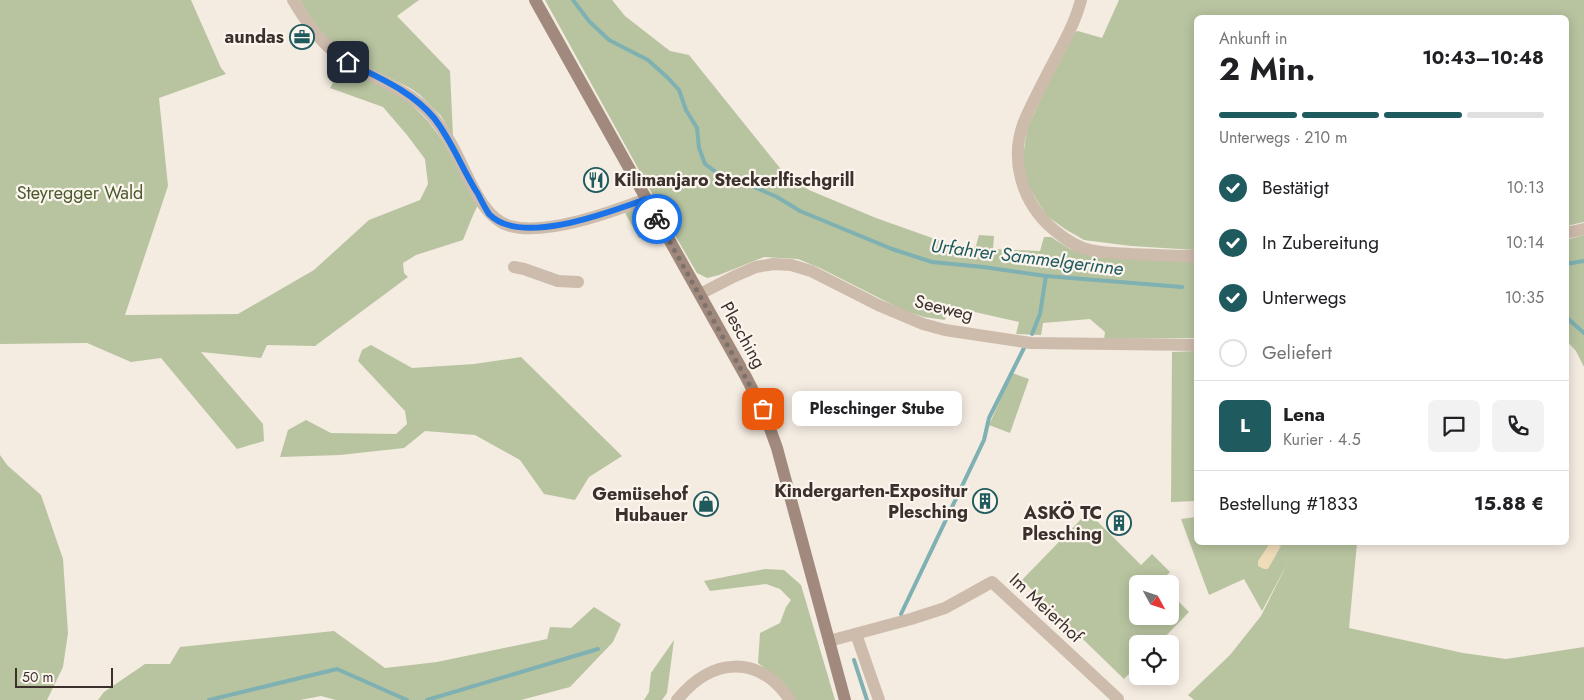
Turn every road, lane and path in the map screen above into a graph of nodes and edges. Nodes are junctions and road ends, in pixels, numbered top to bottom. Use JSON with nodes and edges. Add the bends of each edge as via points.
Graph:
{"nodes":[{"id":1,"x":293,"y":0,"type":"edge"},
{"id":2,"x":535,"y":0,"type":"edge"},
{"id":3,"x":1080,"y":0,"type":"edge"},
{"id":4,"x":646,"y":199,"type":"junction"},
{"id":5,"x":1584,"y":229,"type":"edge"},
{"id":6,"x":1569,"y":232,"type":"edge"},
{"id":7,"x":1194,"y":256,"type":"edge"},
{"id":8,"x":514,"y":267,"type":"dead end"},
{"id":9,"x":578,"y":282,"type":"dead end"},
{"id":10,"x":700,"y":294,"type":"junction"},
{"id":11,"x":1194,"y":345,"type":"edge"},
{"id":12,"x":856,"y":634,"type":"junction"},
{"id":13,"x":829,"y":641,"type":"junction"},
{"id":14,"x":680,"y":699,"type":"edge"},
{"id":15,"x":1118,"y":699,"type":"edge"},
{"id":16,"x":790,"y":700,"type":"edge"},
{"id":17,"x":845,"y":700,"type":"edge"},
{"id":18,"x":879,"y":700,"type":"edge"}],
"edges":[{"from":1,"to":4,"type":"street","via":[[306,23],[339,56],[403,91],[427,110],[457,154],[489,214],[510,226],[531,228],[570,223]]},
{"from":2,"to":4,"type":"main road","name":"Plesching"},
{"from":3,"to":7,"type":"street","via":[[1074,23],[1025,118],[1018,150],[1023,188],[1036,212],[1079,246],[1102,252]]},
{"from":4,"to":10,"type":"main road","name":"Plesching"},
{"from":5,"to":6,"type":"street"},
{"from":8,"to":9,"type":"street","via":[[558,281]]},
{"from":10,"to":11,"type":"street","name":"Seeweg","via":[[756,268],[792,265],[811,271],[878,306],[945,330],[1031,343]]},
{"from":10,"to":13,"type":"main road","name":"Plesching","via":[[772,429]]},
{"from":12,"to":13,"type":"street","name":"Im Meierhof"},
{"from":12,"to":15,"type":"street","name":"Im Meierhof","via":[[945,608],[992,582]]},
{"from":12,"to":18,"type":"street"},
{"from":13,"to":17,"type":"main road","name":"Plesching"},
{"from":14,"to":16,"type":"street","via":[[699,678],[718,669],[734,667],[747,668],[773,680]]}]}
